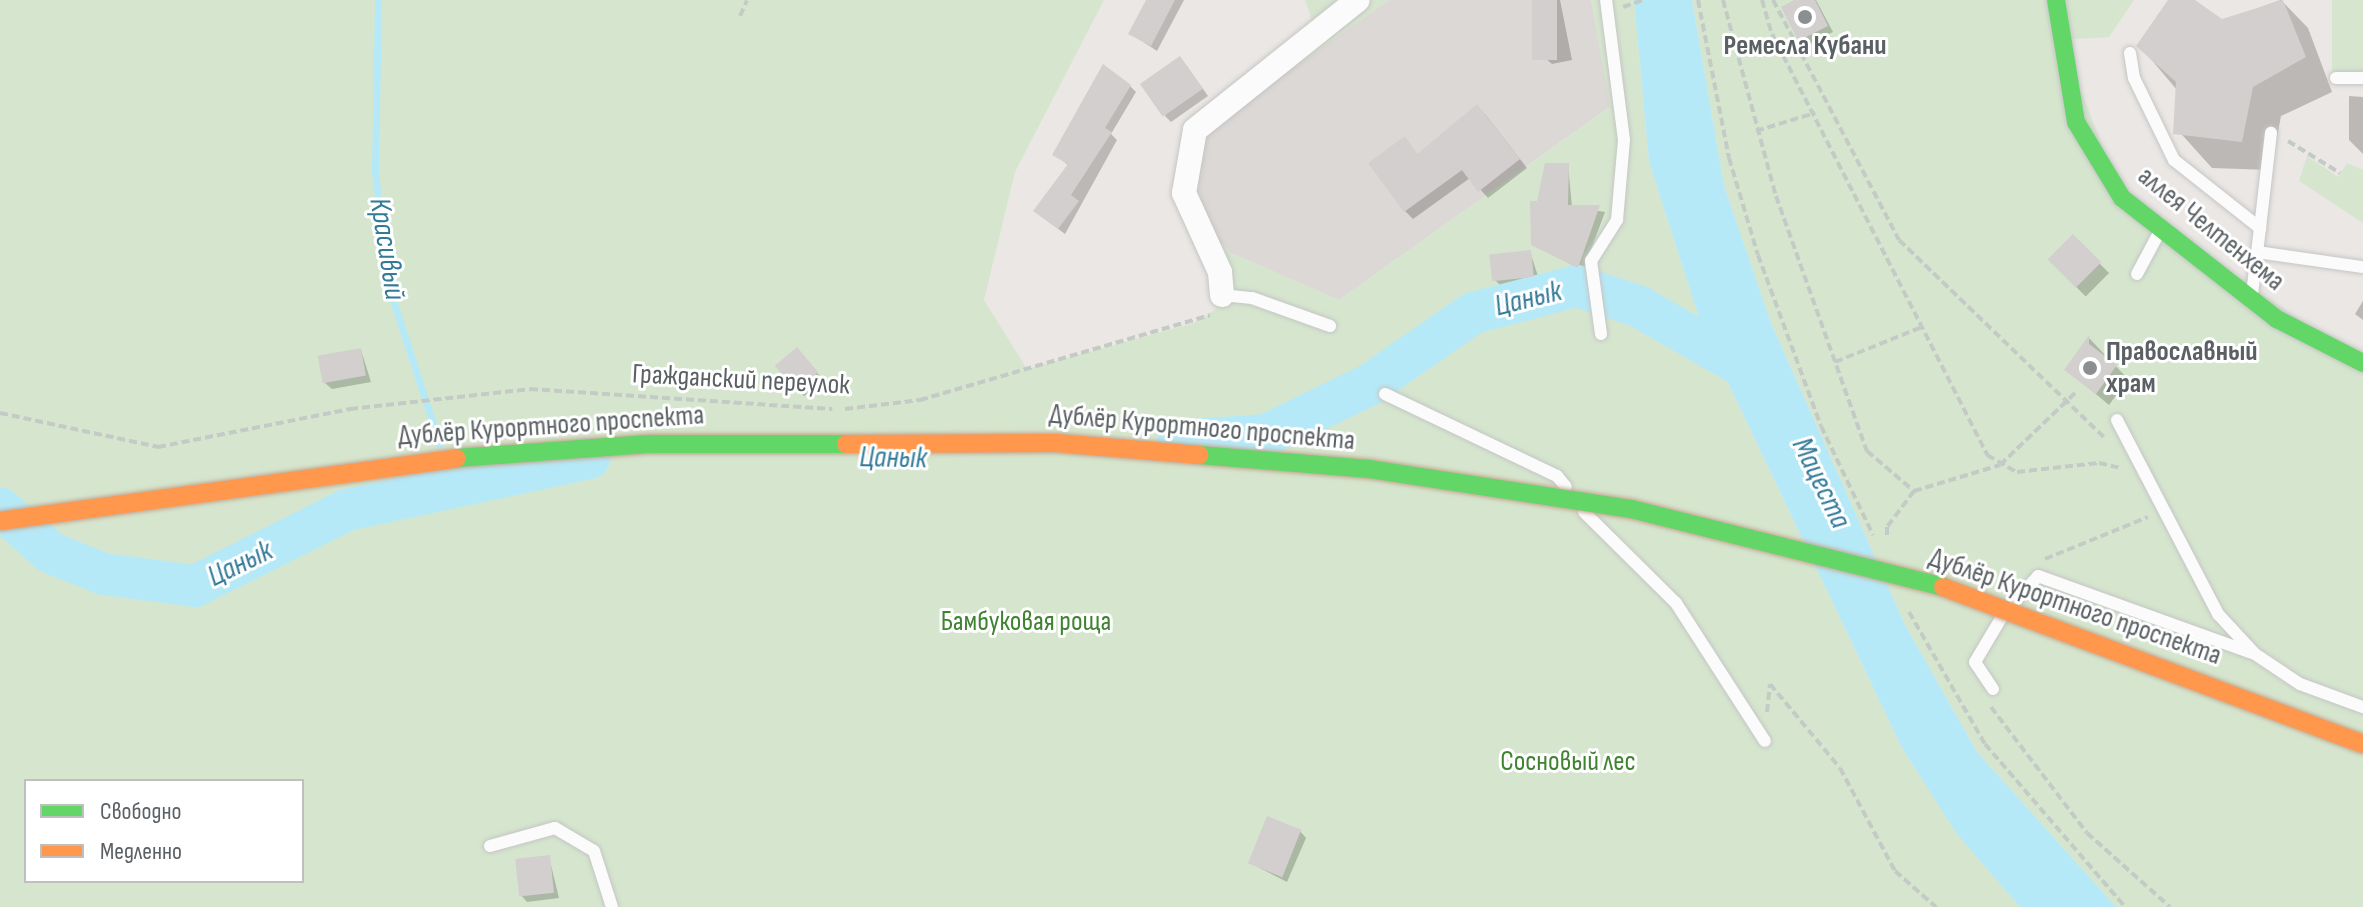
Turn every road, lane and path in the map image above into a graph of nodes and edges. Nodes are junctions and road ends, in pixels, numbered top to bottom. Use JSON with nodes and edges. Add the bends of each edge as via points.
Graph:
{"nodes":[{"id":1,"x":747,"y":0,"type":"edge"},
{"id":2,"x":1358,"y":0,"type":"edge"},
{"id":3,"x":1606,"y":0,"type":"edge"},
{"id":4,"x":1643,"y":0,"type":"edge"},
{"id":5,"x":1698,"y":0,"type":"edge"},
{"id":6,"x":1723,"y":0,"type":"edge"},
{"id":7,"x":1762,"y":0,"type":"edge"},
{"id":8,"x":1773,"y":0,"type":"edge"},
{"id":9,"x":2056,"y":0,"type":"edge"},
{"id":10,"x":1625,"y":6,"type":"dead end"},
{"id":11,"x":740,"y":16,"type":"dead end"},
{"id":12,"x":2130,"y":53,"type":"dead end"},
{"id":13,"x":2336,"y":78,"type":"dead end"},
{"id":14,"x":2363,"y":78,"type":"edge"},
{"id":15,"x":1815,"y":113,"type":"junction"},
{"id":16,"x":1755,"y":132,"type":"junction"},
{"id":17,"x":2271,"y":133,"type":"joint"},
{"id":18,"x":2340,"y":173,"type":"dead end"},
{"id":19,"x":2260,"y":228,"type":"junction"},
{"id":20,"x":2160,"y":230,"type":"junction"},
{"id":21,"x":2257,"y":252,"type":"junction"},
{"id":22,"x":2363,"y":267,"type":"edge"},
{"id":23,"x":2137,"y":274,"type":"dead end"},
{"id":24,"x":1222,"y":295,"type":"junction"},
{"id":25,"x":2251,"y":301,"type":"junction"},
{"id":26,"x":1330,"y":326,"type":"dead end"},
{"id":27,"x":1922,"y":327,"type":"junction"},
{"id":28,"x":1601,"y":334,"type":"dead end"},
{"id":29,"x":1835,"y":362,"type":"junction"},
{"id":30,"x":2363,"y":363,"type":"edge"},
{"id":31,"x":2075,"y":393,"type":"dead end"},
{"id":32,"x":1385,"y":394,"type":"dead end"},
{"id":33,"x":2068,"y":400,"type":"junction"},
{"id":34,"x":0,"y":413,"type":"edge"},
{"id":35,"x":2117,"y":420,"type":"dead end"},
{"id":36,"x":2108,"y":441,"type":"dead end"},
{"id":37,"x":2116,"y":452,"type":"dead end"},
{"id":38,"x":2000,"y":465,"type":"junction"},
{"id":39,"x":1914,"y":491,"type":"junction"},
{"id":40,"x":2151,"y":504,"type":"dead end"},
{"id":41,"x":0,"y":521,"type":"edge"},
{"id":42,"x":1880,"y":550,"type":"dead end"},
{"id":43,"x":1891,"y":555,"type":"dead end"},
{"id":44,"x":2034,"y":567,"type":"dead end"},
{"id":45,"x":1907,"y":607,"type":"dead end"},
{"id":46,"x":2255,"y":654,"type":"junction"},
{"id":47,"x":1989,"y":693,"type":"joint"},
{"id":48,"x":2363,"y":707,"type":"edge"},
{"id":49,"x":1765,"y":741,"type":"joint"},
{"id":50,"x":2363,"y":744,"type":"edge"},
{"id":51,"x":490,"y":846,"type":"dead end"},
{"id":52,"x":612,"y":907,"type":"edge"},
{"id":53,"x":1936,"y":907,"type":"edge"},
{"id":54,"x":2125,"y":907,"type":"edge"},
{"id":55,"x":2170,"y":907,"type":"edge"}],
"edges":[{"from":1,"to":11,"type":"path"},
{"from":2,"to":24,"type":"street","via":[[1195,130],[1184,193],[1220,272]]},
{"from":3,"to":28,"type":"lane","via":[[1624,140],[1617,220],[1591,261]]},
{"from":4,"to":10,"type":"path"},
{"from":5,"to":42,"type":"path","via":[[1729,158],[1758,255],[1821,426]]},
{"from":6,"to":16,"type":"path"},
{"from":7,"to":15,"type":"path","via":[[1772,34]]},
{"from":8,"to":33,"type":"path","via":[[1899,240]]},
{"from":9,"to":20,"type":"main road","name":"аллея Челтенхема","via":[[2076,122],[2122,198]]},
{"from":12,"to":19,"type":"lane","via":[[2134,78],[2174,160]]},
{"from":13,"to":14,"type":"lane"},
{"from":15,"to":16,"type":"path"},
{"from":15,"to":27,"type":"path"},
{"from":16,"to":29,"type":"path"},
{"from":17,"to":18,"type":"path"},
{"from":17,"to":19,"type":"lane"},
{"from":19,"to":21,"type":"lane"},
{"from":20,"to":23,"type":"lane"},
{"from":20,"to":25,"type":"main road","name":"аллея Челтенхема"},
{"from":21,"to":22,"type":"lane"},
{"from":21,"to":25,"type":"lane"},
{"from":24,"to":26,"type":"lane","via":[[1252,298]]},
{"from":24,"to":34,"type":"path","name":"Гражданский переулок","via":[[1205,320],[920,400],[841,410],[530,389],[350,409],[158,447]]},
{"from":25,"to":30,"type":"main road","name":"аллея Челтенхема"},
{"from":27,"to":29,"type":"path"},
{"from":27,"to":38,"type":"path","via":[[1979,443]]},
{"from":29,"to":39,"type":"path","via":[[1867,451]]},
{"from":31,"to":33,"type":"path"},
{"from":32,"to":49,"type":"lane","via":[[1557,476],[1593,524],[1676,603]]},
{"from":33,"to":36,"type":"path"},
{"from":33,"to":38,"type":"path"},
{"from":35,"to":46,"type":"lane","via":[[2218,614]]},
{"from":37,"to":38,"type":"path","via":[[2132,475],[2099,463],[2017,472]]},
{"from":38,"to":39,"type":"path"},
{"from":39,"to":43,"type":"path","via":[[1887,527]]},
{"from":40,"to":44,"type":"path","via":[[2157,514]]},
{"from":41,"to":50,"type":"main road","name":"Дублёр Курортного проспекта","bridge":true,"via":[[401,464],[647,444],[1056,443],[1369,469],[1631,509],[1972,594]]},
{"from":45,"to":54,"type":"path","via":[[2000,765]]},
{"from":46,"to":47,"type":"lane","via":[[2038,576],[1989,631],[1975,662]]},
{"from":46,"to":48,"type":"lane","via":[[2300,684]]},
{"from":47,"to":55,"type":"path","via":[[2087,833]]},
{"from":49,"to":53,"type":"path","via":[[1770,684],[1840,768],[1895,871]]},
{"from":51,"to":52,"type":"lane","via":[[555,828],[594,851]]}]}
